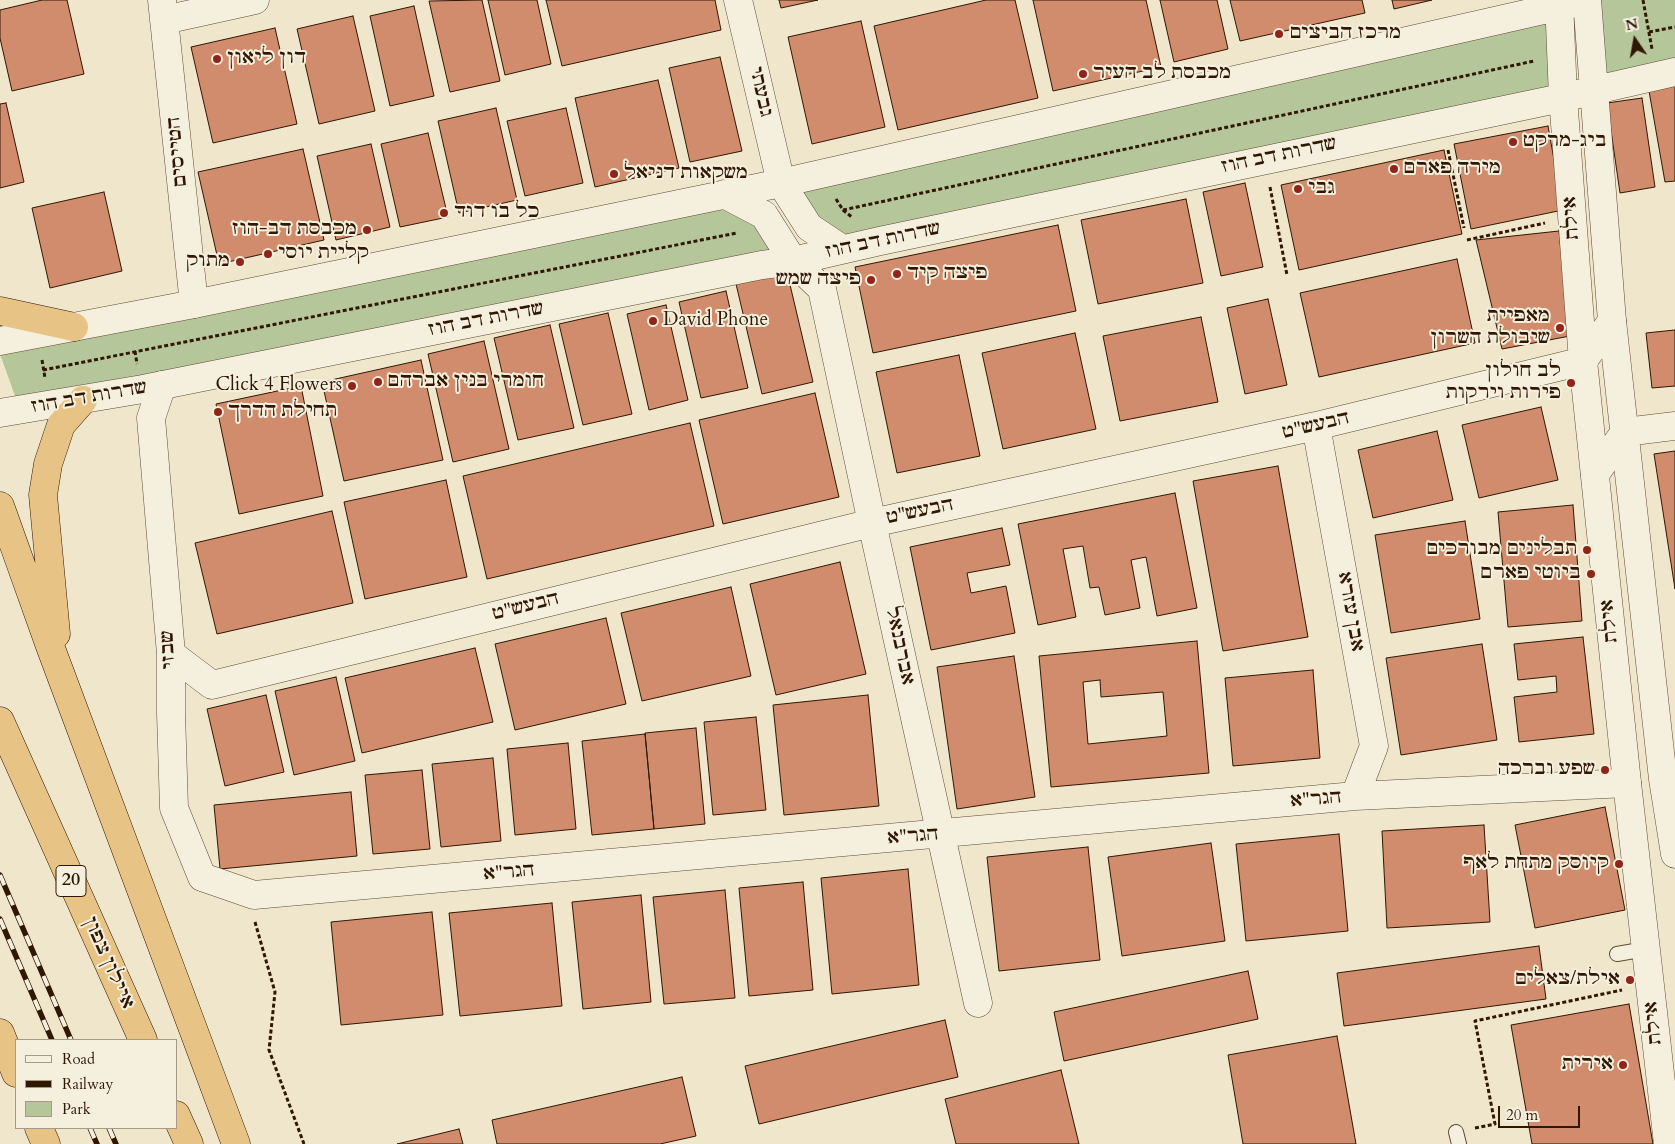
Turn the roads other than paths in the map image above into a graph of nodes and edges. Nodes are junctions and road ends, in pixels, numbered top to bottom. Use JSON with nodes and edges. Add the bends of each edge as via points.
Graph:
{"nodes":[{"id":1,"x":255,"y":0,"type":"edge"},
{"id":2,"x":738,"y":0,"type":"edge"},
{"id":3,"x":1587,"y":0,"type":"edge"},
{"id":4,"x":1559,"y":3,"type":"edge"},
{"id":5,"x":163,"y":10,"type":"edge"},
{"id":6,"x":1666,"y":74,"type":"edge"},
{"id":7,"x":1595,"y":90,"type":"junction"},
{"id":8,"x":1563,"y":97,"type":"junction"},
{"id":9,"x":781,"y":183,"type":"junction"},
{"id":10,"x":724,"y":194,"type":"junction"},
{"id":11,"x":842,"y":249,"type":"junction"},
{"id":12,"x":793,"y":261,"type":"junction"},
{"id":13,"x":822,"y":289,"type":"junction"},
{"id":14,"x":194,"y":304,"type":"junction"},
{"id":15,"x":0,"y":311,"type":"edge"},
{"id":16,"x":1612,"y":321,"type":"junction"},
{"id":17,"x":74,"y":327,"type":"junction"},
{"id":18,"x":0,"y":341,"type":"edge"},
{"id":19,"x":1583,"y":361,"type":"junction"},
{"id":20,"x":162,"y":385,"type":"junction"},
{"id":21,"x":122,"y":393,"type":"junction"},
{"id":22,"x":83,"y":400,"type":"junction"},
{"id":23,"x":0,"y":413,"type":"edge"},
{"id":24,"x":151,"y":418,"type":"junction"},
{"id":25,"x":1316,"y":426,"type":"junction"},
{"id":26,"x":1675,"y":426,"type":"edge"},
{"id":27,"x":1625,"y":432,"type":"junction"},
{"id":28,"x":1595,"y":474,"type":"junction"},
{"id":29,"x":0,"y":506,"type":"edge"},
{"id":30,"x":872,"y":523,"type":"junction"},
{"id":31,"x":170,"y":654,"type":"junction"},
{"id":32,"x":60,"y":673,"type":"junction"},
{"id":33,"x":212,"y":685,"type":"junction"},
{"id":34,"x":170,"y":713,"type":"junction"},
{"id":35,"x":0,"y":721,"type":"edge"},
{"id":36,"x":1627,"y":783,"type":"junction"},
{"id":37,"x":1355,"y":796,"type":"junction"},
{"id":38,"x":1669,"y":817,"type":"junction"},
{"id":39,"x":940,"y":834,"type":"junction"},
{"id":40,"x":1675,"y":854,"type":"edge"},
{"id":41,"x":202,"y":877,"type":"joint"},
{"id":42,"x":1646,"y":948,"type":"junction"},
{"id":43,"x":1617,"y":954,"type":"dead end"},
{"id":44,"x":978,"y":1003,"type":"dead end"},
{"id":45,"x":0,"y":1033,"type":"edge"},
{"id":46,"x":143,"y":1039,"type":"edge"},
{"id":47,"x":15,"y":1070,"type":"edge"},
{"id":48,"x":178,"y":1118,"type":"edge"},
{"id":49,"x":39,"y":1129,"type":"edge"},
{"id":50,"x":46,"y":1144,"type":"edge"},
{"id":51,"x":190,"y":1144,"type":"edge"},
{"id":52,"x":236,"y":1144,"type":"edge"},
{"id":53,"x":1668,"y":1144,"type":"edge"}],
"edges":[{"from":1,"to":5,"type":"street"},
{"from":2,"to":9,"type":"street","name":"גבעתי"},
{"from":3,"to":4,"type":"street"},
{"from":3,"to":7,"type":"street","name":"אילת"},
{"from":4,"to":8,"type":"street","name":"אילת"},
{"from":4,"to":9,"type":"street"},
{"from":5,"to":14,"type":"street","name":"הטייסים"},
{"from":6,"to":7,"type":"street","name":"שדרות דב הוז"},
{"from":7,"to":8,"type":"street","name":"שדרות דב הוז"},
{"from":7,"to":16,"type":"street","name":"אילת"},
{"from":8,"to":11,"type":"street","name":"שדרות דב הוז"},
{"from":8,"to":19,"type":"street","name":"אילת"},
{"from":9,"to":10,"type":"street"},
{"from":9,"to":11,"type":"street","name":"גבעתי","via":[[809,227]]},
{"from":10,"to":12,"type":"street","via":[[764,215]]},
{"from":10,"to":14,"type":"street"},
{"from":11,"to":12,"type":"street","name":"שדרות דב הוז"},
{"from":11,"to":13,"type":"street"},
{"from":12,"to":13,"type":"street"},
{"from":12,"to":20,"type":"street","name":"שדרות דב הוז"},
{"from":13,"to":30,"type":"street","name":"אברבנאל"},
{"from":14,"to":17,"type":"street"},
{"from":15,"to":17,"type":"highway"},
{"from":16,"to":19,"type":"street"},
{"from":16,"to":27,"type":"street","name":"אילת"},
{"from":17,"to":18,"type":"street"},
{"from":19,"to":25,"type":"street","name":"הבעש\"ט"},
{"from":19,"to":28,"type":"street","name":"אילת"},
{"from":20,"to":21,"type":"street","name":"שדרות דב הוז"},
{"from":20,"to":24,"type":"street","name":"שבזי"},
{"from":21,"to":22,"type":"street","name":"שדרות דב הוז"},
{"from":21,"to":24,"type":"street"},
{"from":22,"to":23,"type":"street","name":"שדרות דב הוז"},
{"from":22,"to":32,"type":"highway","via":[[62,425],[48,464],[44,495]]},
{"from":24,"to":31,"type":"street","name":"שבזי"},
{"from":25,"to":30,"type":"street","name":"הבעש\"ט"},
{"from":25,"to":37,"type":"street","name":"אבן עזרא","via":[[1374,746]]},
{"from":26,"to":27,"type":"street"},
{"from":27,"to":28,"type":"street"},
{"from":27,"to":38,"type":"street","name":"אילת"},
{"from":28,"to":36,"type":"street","name":"אילת"},
{"from":29,"to":32,"type":"highway"},
{"from":30,"to":33,"type":"street","name":"הבעש\"ט"},
{"from":30,"to":39,"type":"street","name":"אברבנאל"},
{"from":31,"to":33,"type":"street"},
{"from":31,"to":34,"type":"street","name":"שבזי"},
{"from":32,"to":52,"type":"highway"},
{"from":33,"to":34,"type":"street","name":"הבעש\"ט"},
{"from":34,"to":41,"type":"street","name":"שבזי","via":[[174,808]]},
{"from":35,"to":46,"type":"highway","name":"איילון צפון","number":"20"},
{"from":36,"to":37,"type":"street","name":"הגר\"א"},
{"from":36,"to":38,"type":"street","via":[[1648,795]]},
{"from":36,"to":42,"type":"street","name":"אילת"},
{"from":37,"to":39,"type":"street","name":"הגר\"א"},
{"from":38,"to":40,"type":"street","name":"אילת"},
{"from":39,"to":41,"type":"street","name":"הגר\"א","via":[[254,895]]},
{"from":39,"to":44,"type":"street","name":"אברבנאל"},
{"from":42,"to":43,"type":"lane"},
{"from":42,"to":53,"type":"street","name":"אילת"},
{"from":45,"to":47,"type":"highway"},
{"from":48,"to":51,"type":"highway"},
{"from":49,"to":50,"type":"highway"}]}
